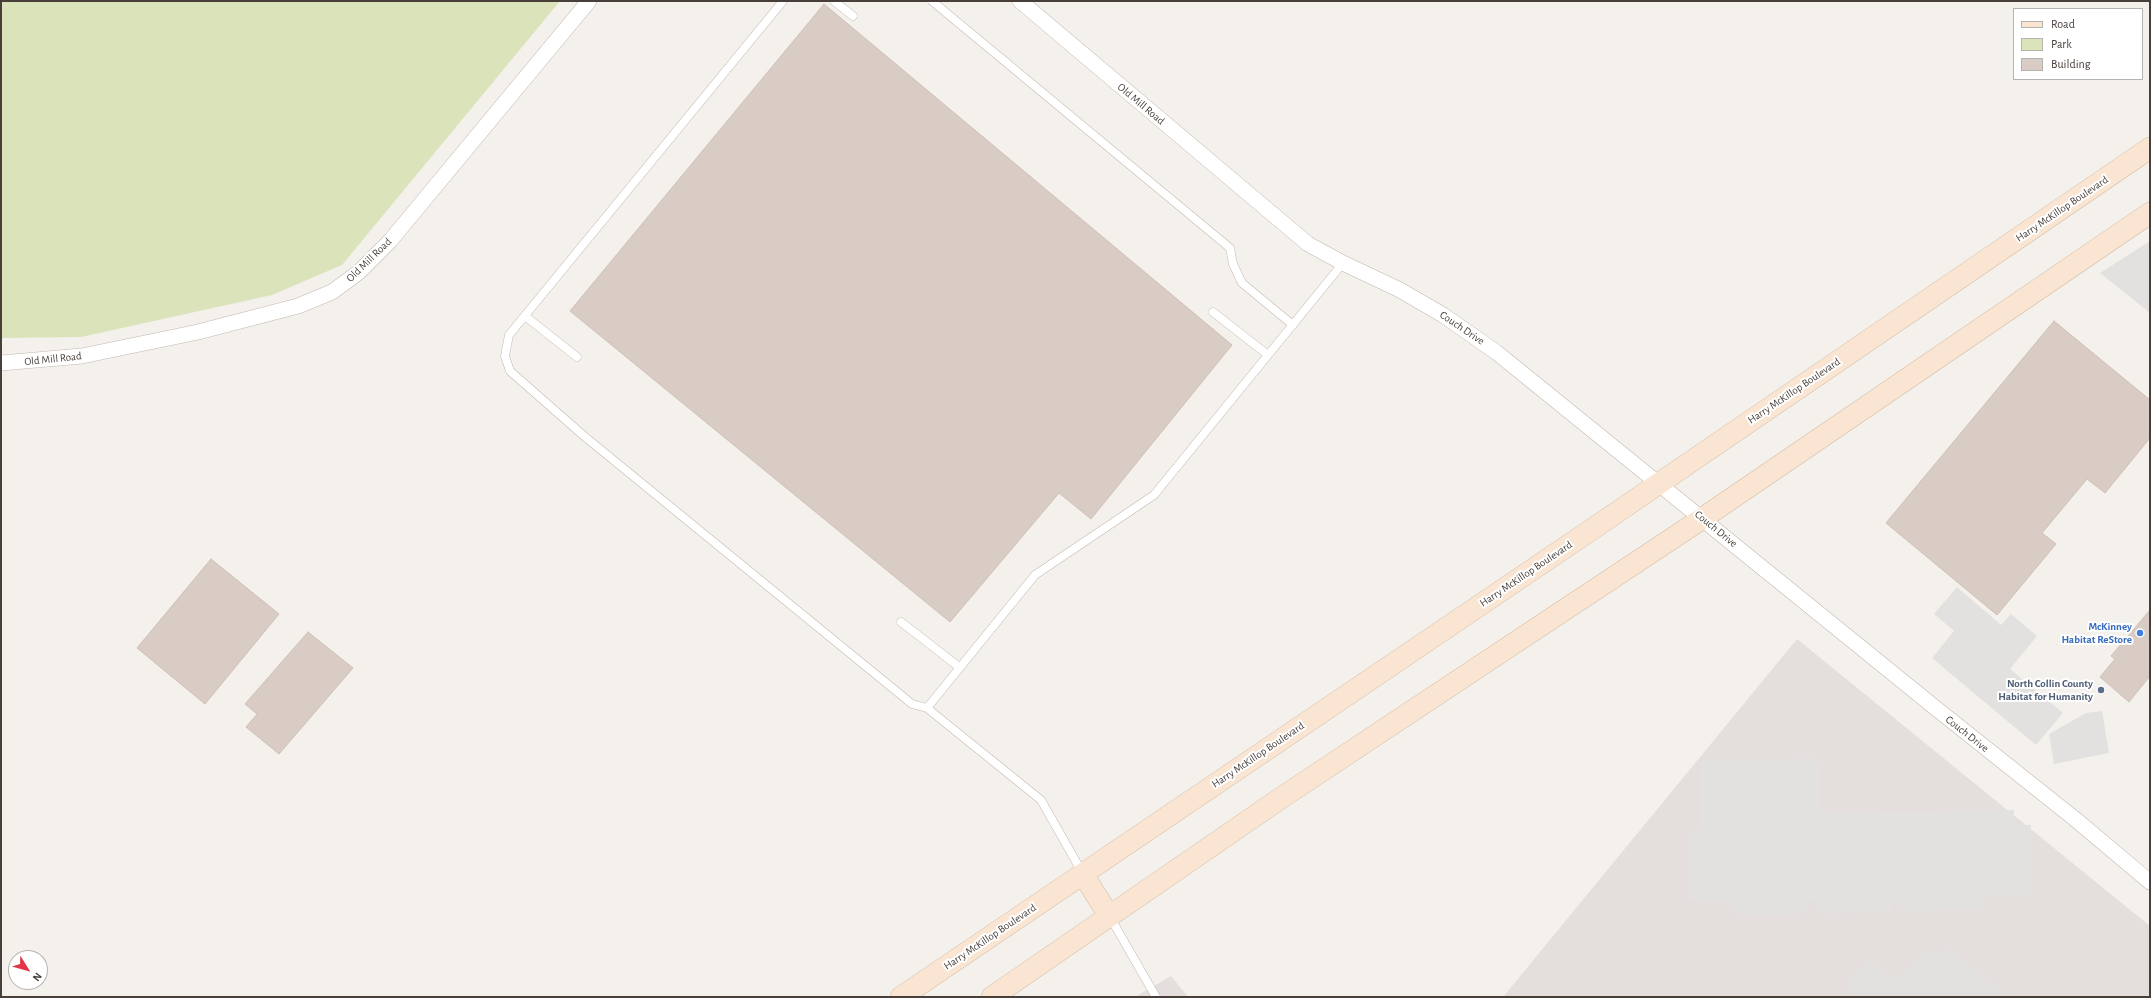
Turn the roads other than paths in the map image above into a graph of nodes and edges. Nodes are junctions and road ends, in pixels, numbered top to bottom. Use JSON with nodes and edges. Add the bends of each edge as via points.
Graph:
{"nodes":[{"id":1,"x":589,"y":1,"type":"edge"},
{"id":2,"x":783,"y":1,"type":"edge"},
{"id":3,"x":834,"y":1,"type":"edge"},
{"id":4,"x":932,"y":1,"type":"edge"},
{"id":5,"x":1020,"y":1,"type":"edge"},
{"id":6,"x":853,"y":16,"type":"dead end"},
{"id":7,"x":2150,"y":148,"type":"edge"},
{"id":8,"x":1262,"y":206,"type":"joint"},
{"id":9,"x":2150,"y":213,"type":"edge"},
{"id":10,"x":1343,"y":263,"type":"junction"},
{"id":11,"x":1214,"y":312,"type":"dead end"},
{"id":12,"x":525,"y":316,"type":"junction"},
{"id":13,"x":1293,"y":325,"type":"junction"},
{"id":14,"x":1268,"y":355,"type":"junction"},
{"id":15,"x":577,"y":357,"type":"dead end"},
{"id":16,"x":1,"y":363,"type":"edge"},
{"id":17,"x":1658,"y":483,"type":"junction"},
{"id":18,"x":1703,"y":518,"type":"junction"},
{"id":19,"x":901,"y":622,"type":"dead end"},
{"id":20,"x":959,"y":667,"type":"junction"},
{"id":21,"x":927,"y":708,"type":"junction"},
{"id":22,"x":1083,"y":874,"type":"junction"},
{"id":23,"x":2150,"y":882,"type":"edge"},
{"id":24,"x":1109,"y":916,"type":"junction"},
{"id":25,"x":901,"y":997,"type":"edge"},
{"id":26,"x":992,"y":997,"type":"edge"},
{"id":27,"x":1156,"y":997,"type":"edge"}],
"edges":[{"from":1,"to":16,"type":"street","name":"Old Mill Road","via":[[390,241],[359,272],[332,292],[298,306],[198,332],[82,356]]},
{"from":2,"to":12,"type":"lane"},
{"from":3,"to":6,"type":"lane"},
{"from":4,"to":13,"type":"lane","via":[[1230,248],[1233,264],[1242,283]]},
{"from":5,"to":8,"type":"street","name":"Old Mill Road"},
{"from":7,"to":17,"type":"main road","name":"Harry McKillop Boulevard"},
{"from":8,"to":10,"type":"street","name":"Couch Drive","via":[[1308,244]]},
{"from":9,"to":18,"type":"main road"},
{"from":10,"to":13,"type":"lane"},
{"from":10,"to":17,"type":"street","name":"Couch Drive","via":[[1400,290],[1472,334]]},
{"from":11,"to":14,"type":"lane"},
{"from":12,"to":15,"type":"lane"},
{"from":12,"to":21,"type":"lane","via":[[509,335],[505,356],[510,371],[584,436],[912,704]]},
{"from":13,"to":14,"type":"lane"},
{"from":14,"to":20,"type":"lane","via":[[1154,495],[1035,575]]},
{"from":17,"to":18,"type":"street","name":"Couch Drive"},
{"from":17,"to":22,"type":"main road","name":"Harry McKillop Boulevard"},
{"from":18,"to":23,"type":"street","name":"Couch Drive"},
{"from":18,"to":24,"type":"main road","via":[[1281,798]]},
{"from":19,"to":20,"type":"lane"},
{"from":20,"to":21,"type":"lane"},
{"from":21,"to":22,"type":"lane","via":[[1040,800]]},
{"from":22,"to":24,"type":"main road"},
{"from":22,"to":25,"type":"main road","name":"Harry McKillop Boulevard"},
{"from":24,"to":26,"type":"main road"},
{"from":24,"to":27,"type":"lane"}]}
